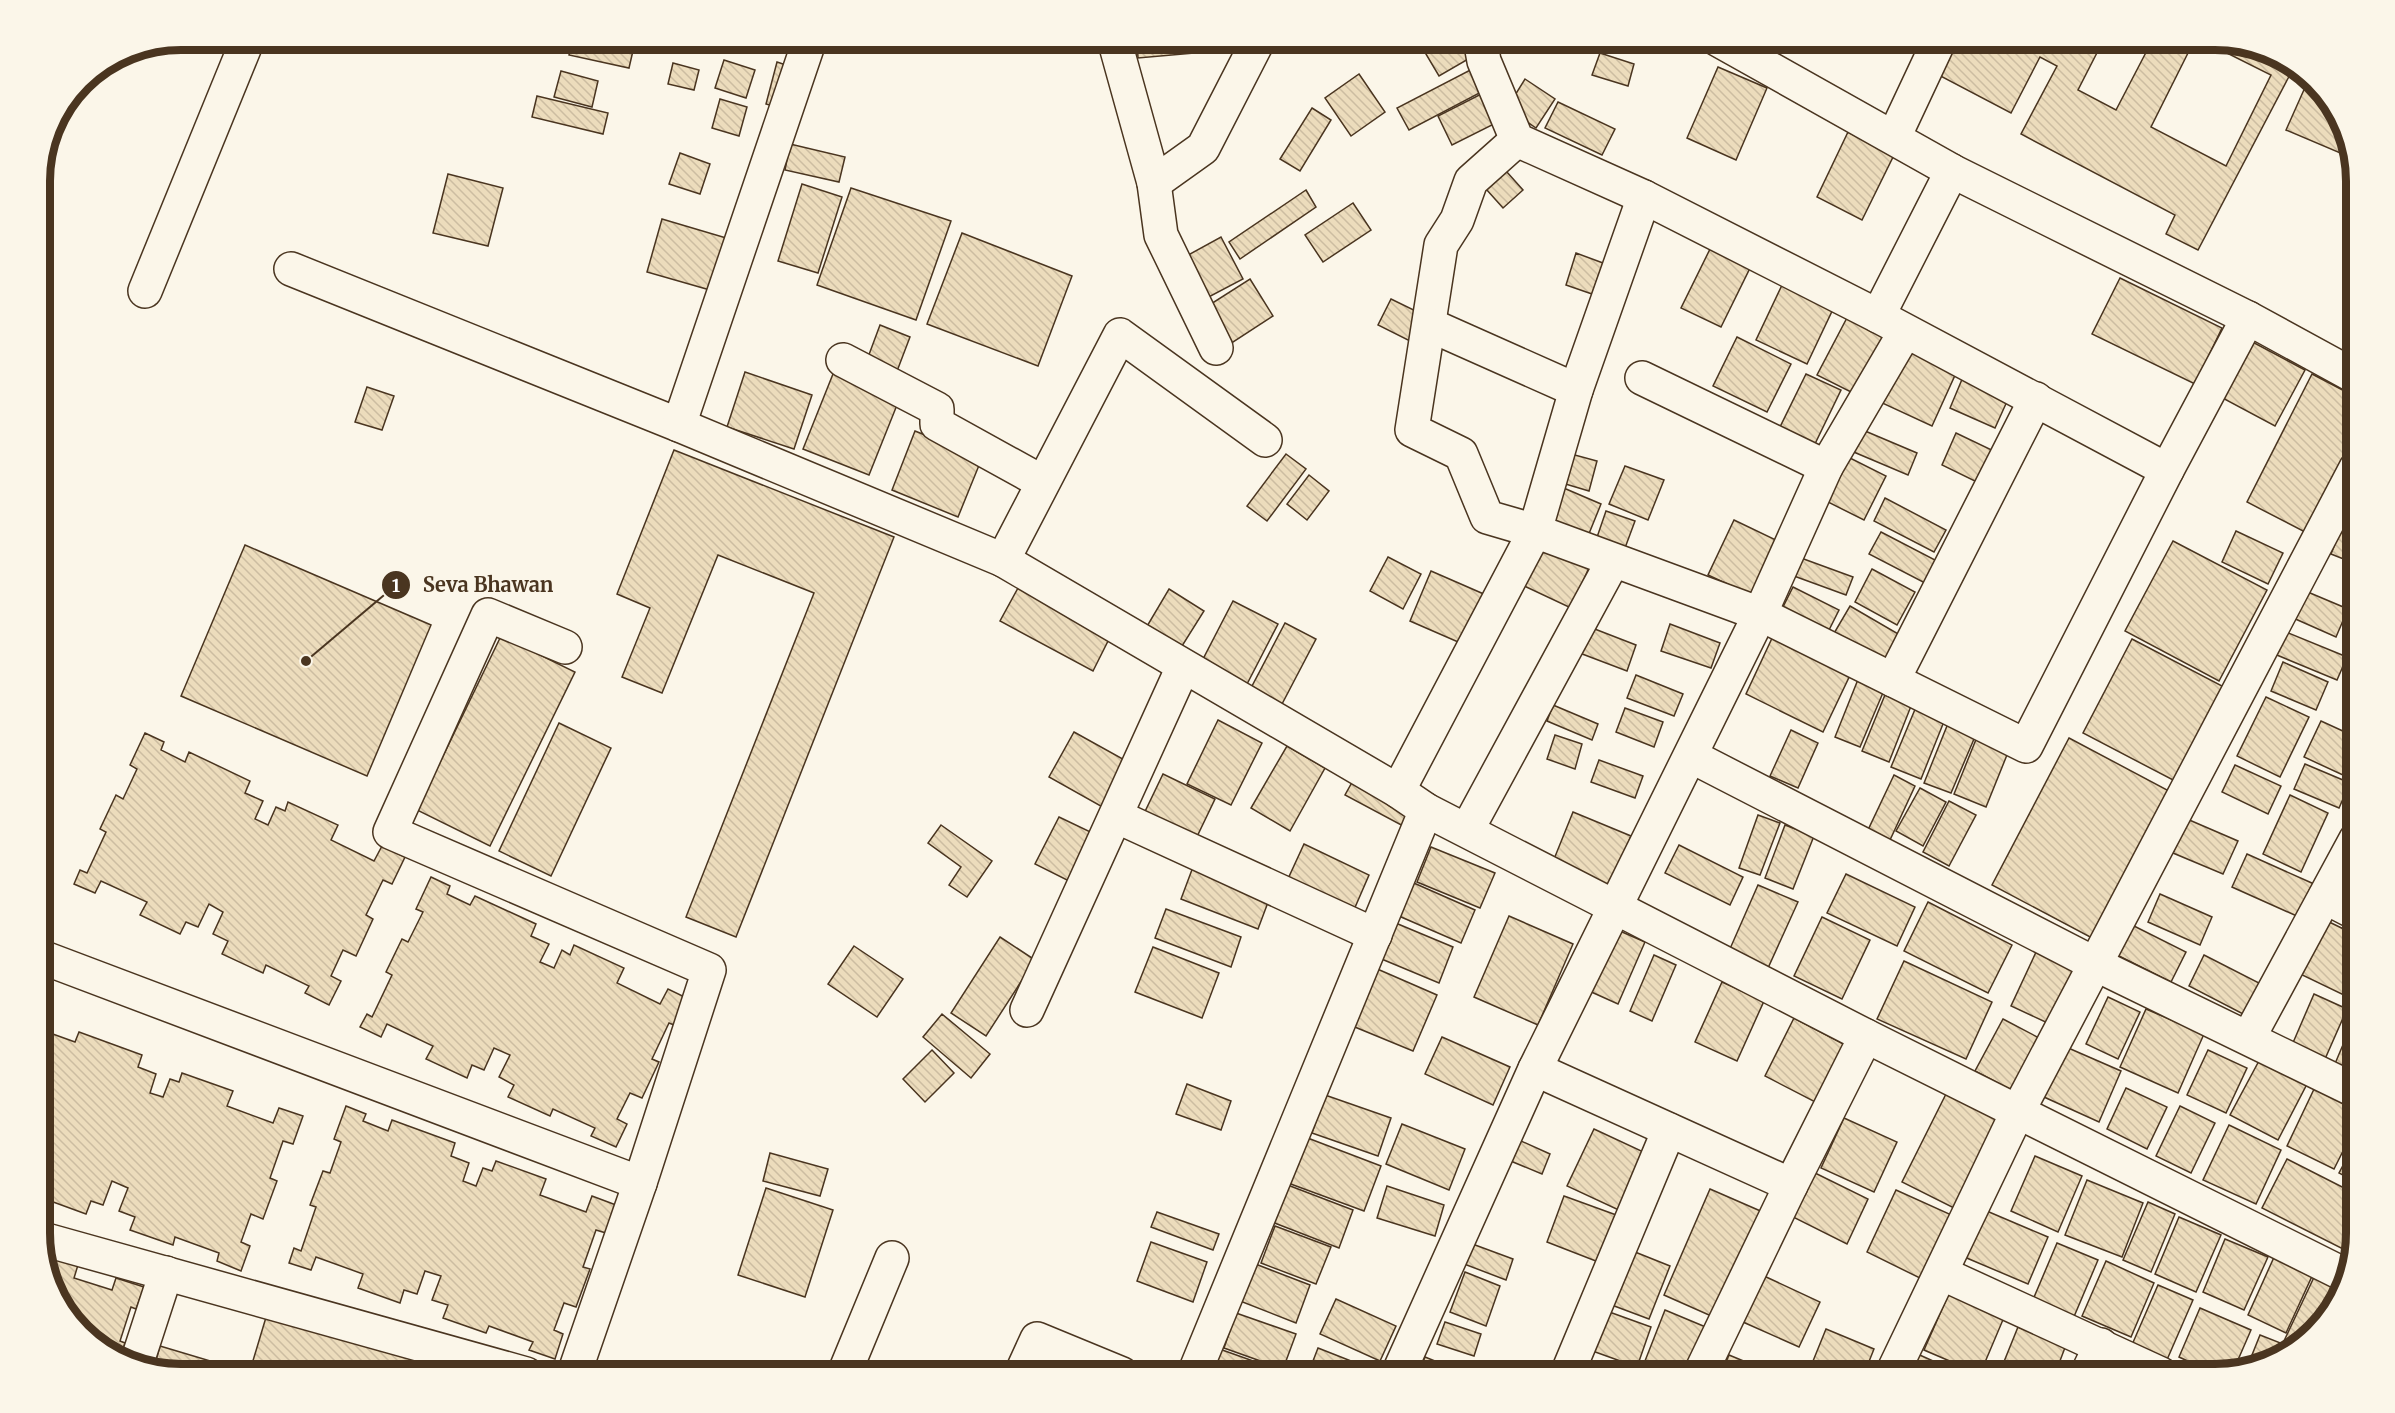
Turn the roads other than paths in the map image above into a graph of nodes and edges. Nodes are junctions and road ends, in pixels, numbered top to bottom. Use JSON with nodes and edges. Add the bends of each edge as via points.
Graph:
{"nodes":[{"id":1,"x":244,"y":50,"type":"edge"},
{"id":2,"x":806,"y":50,"type":"edge"},
{"id":3,"x":1117,"y":50,"type":"edge"},
{"id":4,"x":1253,"y":50,"type":"edge"},
{"id":5,"x":1482,"y":50,"type":"edge"},
{"id":6,"x":1744,"y":50,"type":"edge"},
{"id":7,"x":1935,"y":50,"type":"edge"},
{"id":8,"x":1894,"y":137,"type":"junction"},
{"id":9,"x":1517,"y":140,"type":"junction"},
{"id":10,"x":1952,"y":171,"type":"junction"},
{"id":11,"x":1154,"y":183,"type":"junction"},
{"id":12,"x":1644,"y":197,"type":"junction"},
{"id":13,"x":291,"y":269,"type":"dead end"},
{"id":14,"x":145,"y":291,"type":"dead end"},
{"id":15,"x":2248,"y":318,"type":"junction"},
{"id":16,"x":1892,"y":324,"type":"junction"},
{"id":17,"x":1430,"y":325,"type":"junction"},
{"id":18,"x":1216,"y":348,"type":"dead end"},
{"id":19,"x":843,"y":360,"type":"dead end"},
{"id":20,"x":2345,"y":371,"type":"edge"},
{"id":21,"x":1642,"y":378,"type":"dead end"},
{"id":22,"x":1576,"y":390,"type":"junction"},
{"id":23,"x":2036,"y":399,"type":"junction"},
{"id":24,"x":679,"y":425,"type":"junction"},
{"id":25,"x":1265,"y":440,"type":"dead end"},
{"id":26,"x":1826,"y":467,"type":"junction"},
{"id":27,"x":2167,"y":470,"type":"junction"},
{"id":28,"x":1042,"y":482,"type":"junction"},
{"id":29,"x":2345,"y":488,"type":"edge"},
{"id":30,"x":1535,"y":531,"type":"junction"},
{"id":31,"x":1003,"y":560,"type":"junction"},
{"id":32,"x":1613,"y":561,"type":"junction"},
{"id":33,"x":1760,"y":614,"type":"junction"},
{"id":34,"x":565,"y":647,"type":"dead end"},
{"id":35,"x":1184,"y":667,"type":"junction"},
{"id":36,"x":1893,"y":680,"type":"junction"},
{"id":37,"x":1691,"y":756,"type":"junction"},
{"id":38,"x":1398,"y":790,"type":"junction"},
{"id":39,"x":1426,"y":810,"type":"junction"},
{"id":40,"x":1116,"y":816,"type":"junction"},
{"id":41,"x":1467,"y":830,"type":"junction"},
{"id":42,"x":2346,"y":858,"type":"edge"},
{"id":43,"x":2325,"y":897,"type":"junction"},
{"id":44,"x":1614,"y":908,"type":"junction"},
{"id":45,"x":2346,"y":908,"type":"edge"},
{"id":46,"x":1375,"y":934,"type":"junction"},
{"id":47,"x":50,"y":960,"type":"edge"},
{"id":48,"x":2095,"y":964,"type":"junction"},
{"id":49,"x":1027,"y":1010,"type":"dead end"},
{"id":50,"x":1866,"y":1036,"type":"junction"},
{"id":51,"x":2249,"y":1037,"type":"junction"},
{"id":52,"x":1534,"y":1069,"type":"junction"},
{"id":53,"x":2346,"y":1086,"type":"edge"},
{"id":54,"x":2018,"y":1111,"type":"junction"},
{"id":55,"x":1669,"y":1130,"type":"junction"},
{"id":56,"x":640,"y":1183,"type":"junction"},
{"id":57,"x":1791,"y":1185,"type":"junction"},
{"id":58,"x":50,"y":1241,"type":"edge"},
{"id":59,"x":892,"y":1258,"type":"dead end"},
{"id":60,"x":2339,"y":1272,"type":"edge"},
{"id":61,"x":166,"y":1273,"type":"junction"},
{"id":62,"x":1941,"y":1273,"type":"junction"},
{"id":63,"x":2101,"y":1345,"type":"junction"},
{"id":64,"x":139,"y":1356,"type":"edge"},
{"id":65,"x":490,"y":1364,"type":"edge"},
{"id":66,"x":577,"y":1364,"type":"edge"},
{"id":67,"x":848,"y":1364,"type":"edge"},
{"id":68,"x":1026,"y":1364,"type":"edge"},
{"id":69,"x":1098,"y":1364,"type":"edge"},
{"id":70,"x":1198,"y":1364,"type":"edge"},
{"id":71,"x":1402,"y":1364,"type":"edge"},
{"id":72,"x":1571,"y":1364,"type":"edge"},
{"id":73,"x":1705,"y":1364,"type":"edge"},
{"id":74,"x":1897,"y":1364,"type":"edge"},
{"id":75,"x":2092,"y":1364,"type":"edge"},
{"id":76,"x":2140,"y":1364,"type":"edge"}],
"edges":[{"from":1,"to":14,"type":"street"},
{"from":2,"to":24,"type":"street"},
{"from":3,"to":11,"type":"street"},
{"from":4,"to":11,"type":"street","via":[[1203,148]]},
{"from":5,"to":9,"type":"street"},
{"from":6,"to":8,"type":"street"},
{"from":7,"to":8,"type":"street"},
{"from":8,"to":10,"type":"street"},
{"from":9,"to":12,"type":"street"},
{"from":9,"to":17,"type":"street","via":[[1471,181],[1457,220],[1442,245]]},
{"from":10,"to":15,"type":"street"},
{"from":10,"to":16,"type":"street"},
{"from":11,"to":18,"type":"street","via":[[1161,235]]},
{"from":12,"to":16,"type":"street"},
{"from":12,"to":22,"type":"street"},
{"from":13,"to":24,"type":"street"},
{"from":15,"to":20,"type":"street"},
{"from":15,"to":27,"type":"street"},
{"from":16,"to":23,"type":"street"},
{"from":16,"to":26,"type":"street"},
{"from":17,"to":22,"type":"street"},
{"from":17,"to":30,"type":"street","via":[[1412,430],[1461,454],[1486,516]]},
{"from":19,"to":28,"type":"street","via":[[937,409],[938,424]]},
{"from":21,"to":26,"type":"street"},
{"from":22,"to":30,"type":"street"},
{"from":23,"to":27,"type":"street"},
{"from":23,"to":36,"type":"street"},
{"from":24,"to":31,"type":"street"},
{"from":25,"to":28,"type":"street","via":[[1120,335]]},
{"from":26,"to":33,"type":"street"},
{"from":27,"to":36,"type":"street","via":[[2026,746]]},
{"from":28,"to":31,"type":"street"},
{"from":29,"to":48,"type":"street"},
{"from":30,"to":32,"type":"street"},
{"from":30,"to":38,"type":"street"},
{"from":31,"to":35,"type":"street"},
{"from":32,"to":33,"type":"street"},
{"from":32,"to":41,"type":"street"},
{"from":33,"to":36,"type":"street"},
{"from":33,"to":37,"type":"street"},
{"from":34,"to":56,"type":"street","via":[[488,615],[390,832],[708,970]]},
{"from":35,"to":38,"type":"street"},
{"from":35,"to":40,"type":"street"},
{"from":37,"to":44,"type":"street"},
{"from":37,"to":48,"type":"street"},
{"from":38,"to":39,"type":"street"},
{"from":39,"to":41,"type":"street"},
{"from":39,"to":46,"type":"street"},
{"from":40,"to":46,"type":"street"},
{"from":40,"to":49,"type":"street"},
{"from":41,"to":44,"type":"street"},
{"from":42,"to":43,"type":"street"},
{"from":43,"to":45,"type":"street"},
{"from":43,"to":51,"type":"street"},
{"from":44,"to":50,"type":"street"},
{"from":44,"to":52,"type":"street"},
{"from":46,"to":70,"type":"street"},
{"from":47,"to":56,"type":"street"},
{"from":48,"to":51,"type":"street"},
{"from":48,"to":54,"type":"street"},
{"from":50,"to":54,"type":"street"},
{"from":50,"to":57,"type":"street"},
{"from":51,"to":53,"type":"street"},
{"from":52,"to":55,"type":"street"},
{"from":52,"to":71,"type":"street"},
{"from":54,"to":60,"type":"street"},
{"from":54,"to":62,"type":"street"},
{"from":55,"to":57,"type":"street"},
{"from":55,"to":72,"type":"street"},
{"from":56,"to":66,"type":"street"},
{"from":57,"to":73,"type":"street"},
{"from":58,"to":61,"type":"street"},
{"from":59,"to":67,"type":"street"},
{"from":61,"to":64,"type":"street"},
{"from":61,"to":65,"type":"street"},
{"from":62,"to":63,"type":"street"},
{"from":62,"to":74,"type":"street"},
{"from":63,"to":75,"type":"street"},
{"from":63,"to":76,"type":"street"},
{"from":68,"to":69,"type":"street","via":[[1037,1339]]}]}
